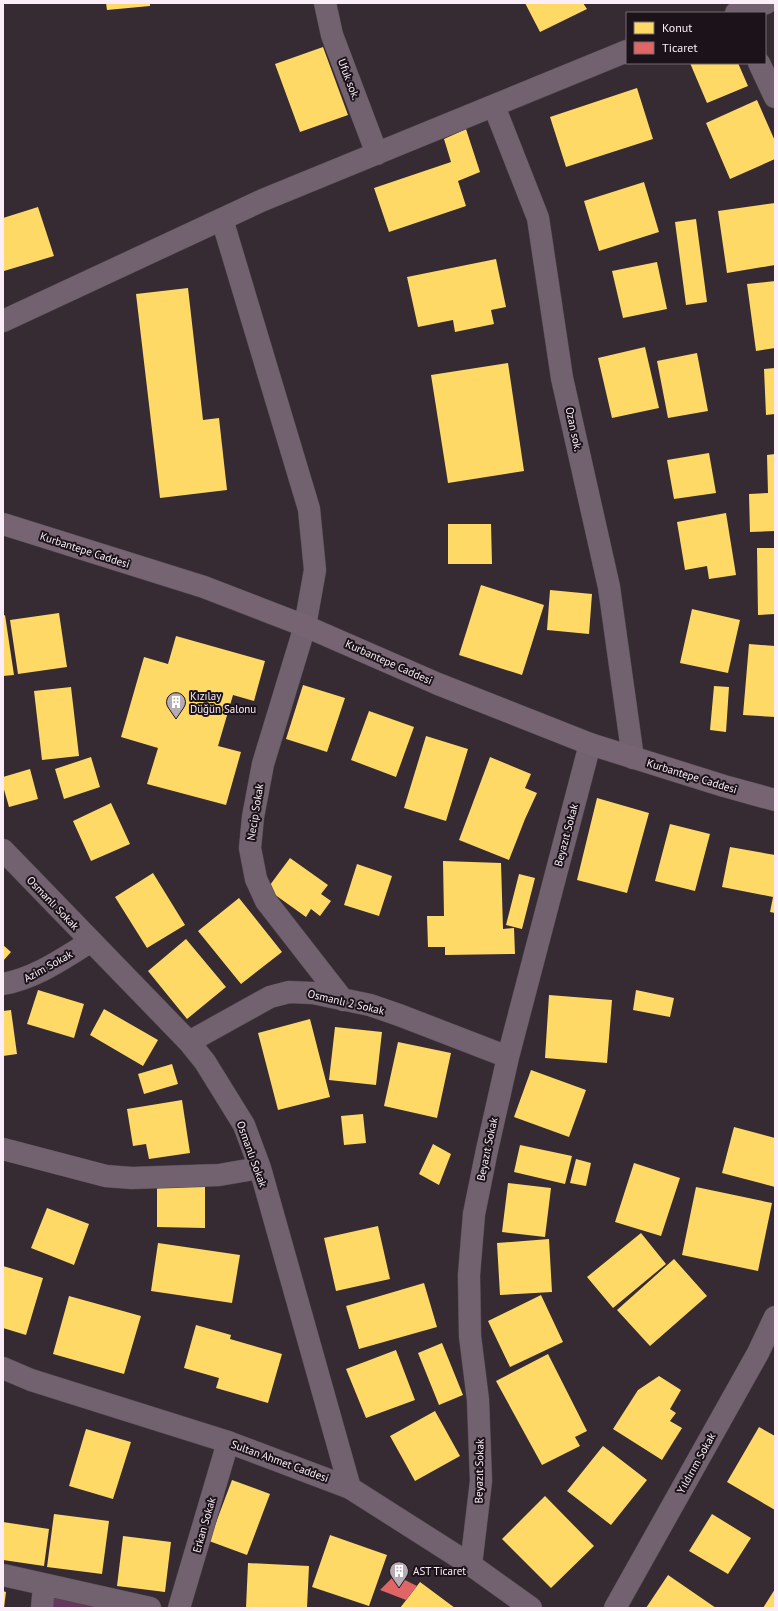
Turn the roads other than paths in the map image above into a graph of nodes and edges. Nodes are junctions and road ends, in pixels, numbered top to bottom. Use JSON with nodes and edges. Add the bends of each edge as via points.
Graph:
{"nodes":[{"id":1,"x":325,"y":3,"type":"edge"},
{"id":2,"x":728,"y":3,"type":"edge"},
{"id":3,"x":766,"y":3,"type":"edge"},
{"id":4,"x":734,"y":12,"type":"edge"},
{"id":5,"x":738,"y":12,"type":"edge"},
{"id":6,"x":626,"y":51,"type":"edge"},
{"id":7,"x":759,"y":64,"type":"edge"},
{"id":8,"x":775,"y":97,"type":"edge"},
{"id":9,"x":494,"y":106,"type":"junction"},
{"id":10,"x":377,"y":154,"type":"junction"},
{"id":11,"x":222,"y":219,"type":"junction"},
{"id":12,"x":3,"y":321,"type":"edge"},
{"id":13,"x":3,"y":524,"type":"edge"},
{"id":14,"x":305,"y":626,"type":"junction"},
{"id":15,"x":590,"y":744,"type":"junction"},
{"id":16,"x":633,"y":758,"type":"junction"},
{"id":17,"x":775,"y":800,"type":"edge"},
{"id":18,"x":3,"y":850,"type":"edge"},
{"id":19,"x":90,"y":942,"type":"junction"},
{"id":20,"x":3,"y":984,"type":"edge"},
{"id":21,"x":343,"y":1000,"type":"junction"},
{"id":22,"x":189,"y":1042,"type":"junction"},
{"id":23,"x":508,"y":1057,"type":"junction"},
{"id":24,"x":3,"y":1149,"type":"edge"},
{"id":25,"x":260,"y":1168,"type":"junction"},
{"id":26,"x":775,"y":1317,"type":"edge"},
{"id":27,"x":3,"y":1368,"type":"edge"},
{"id":28,"x":228,"y":1442,"type":"junction"},
{"id":29,"x":350,"y":1488,"type":"junction"},
{"id":30,"x":471,"y":1565,"type":"junction"},
{"id":31,"x":3,"y":1575,"type":"edge"},
{"id":32,"x":44,"y":1584,"type":"junction"},
{"id":33,"x":526,"y":1607,"type":"edge"},
{"id":34,"x":42,"y":1608,"type":"edge"},
{"id":35,"x":150,"y":1608,"type":"edge"},
{"id":36,"x":179,"y":1608,"type":"edge"},
{"id":37,"x":615,"y":1608,"type":"edge"}],
"edges":[{"from":1,"to":10,"type":"street","name":"Ufuk sok.","via":[[332,35]]},
{"from":2,"to":4,"type":"street"},
{"from":3,"to":5,"type":"street"},
{"from":6,"to":9,"type":"street"},
{"from":7,"to":8,"type":"street"},
{"from":9,"to":10,"type":"street"},
{"from":9,"to":16,"type":"street","name":"Ozan sok.","via":[[538,218],[562,378],[609,587]]},
{"from":10,"to":11,"type":"street"},
{"from":11,"to":12,"type":"street"},
{"from":11,"to":14,"type":"street","name":"Necip Sokak","via":[[309,508],[315,570]]},
{"from":13,"to":14,"type":"main road","name":"Kurbantepe Caddesi","via":[[204,588]]},
{"from":14,"to":15,"type":"main road","name":"Kurbantepe Caddesi","via":[[438,684]]},
{"from":14,"to":21,"type":"street","name":"Necip Sokak","via":[[263,764],[250,848],[256,879],[266,901]]},
{"from":15,"to":16,"type":"main road","name":"Kurbantepe Caddesi"},
{"from":15,"to":23,"type":"street","name":"Beyazıt Sokak"},
{"from":16,"to":17,"type":"main road","name":"Kurbantepe Caddesi"},
{"from":18,"to":19,"type":"street","name":"Osmanlı Sokak"},
{"from":19,"to":20,"type":"street","name":"Azim Sokak","via":[[48,968],[20,981]]},
{"from":19,"to":22,"type":"street","name":"Osmanlı Sokak"},
{"from":21,"to":22,"type":"street","name":"Osmanlı 2 Sokak","via":[[313,993],[290,992],[270,997]]},
{"from":21,"to":23,"type":"street","name":"Osmanlı 2 Sokak","via":[[399,1015]]},
{"from":22,"to":25,"type":"street","name":"Osmanlı Sokak","via":[[205,1062],[244,1125]]},
{"from":23,"to":30,"type":"street","name":"Beyazıt Sokak","via":[[474,1214],[469,1275],[470,1336],[478,1400],[481,1481]]},
{"from":24,"to":25,"type":"street","via":[[106,1176],[219,1175]]},
{"from":25,"to":29,"type":"street","name":"Osmanlı Sokak"},
{"from":26,"to":37,"type":"street","name":"Yıldırım Sokak","via":[[758,1353]]},
{"from":27,"to":28,"type":"street","name":"Sultan Ahmet Caddesi","via":[[31,1380]]},
{"from":28,"to":29,"type":"street","name":"Sultan Ahmet Caddesi"},
{"from":28,"to":36,"type":"street","name":"Erkan Sokak"},
{"from":29,"to":30,"type":"street","name":"Sultan Ahmet Caddesi"},
{"from":30,"to":33,"type":"street","name":"Sultan Ahmet Caddesi"},
{"from":31,"to":32,"type":"street"},
{"from":32,"to":34,"type":"street"},
{"from":32,"to":35,"type":"street"}]}
